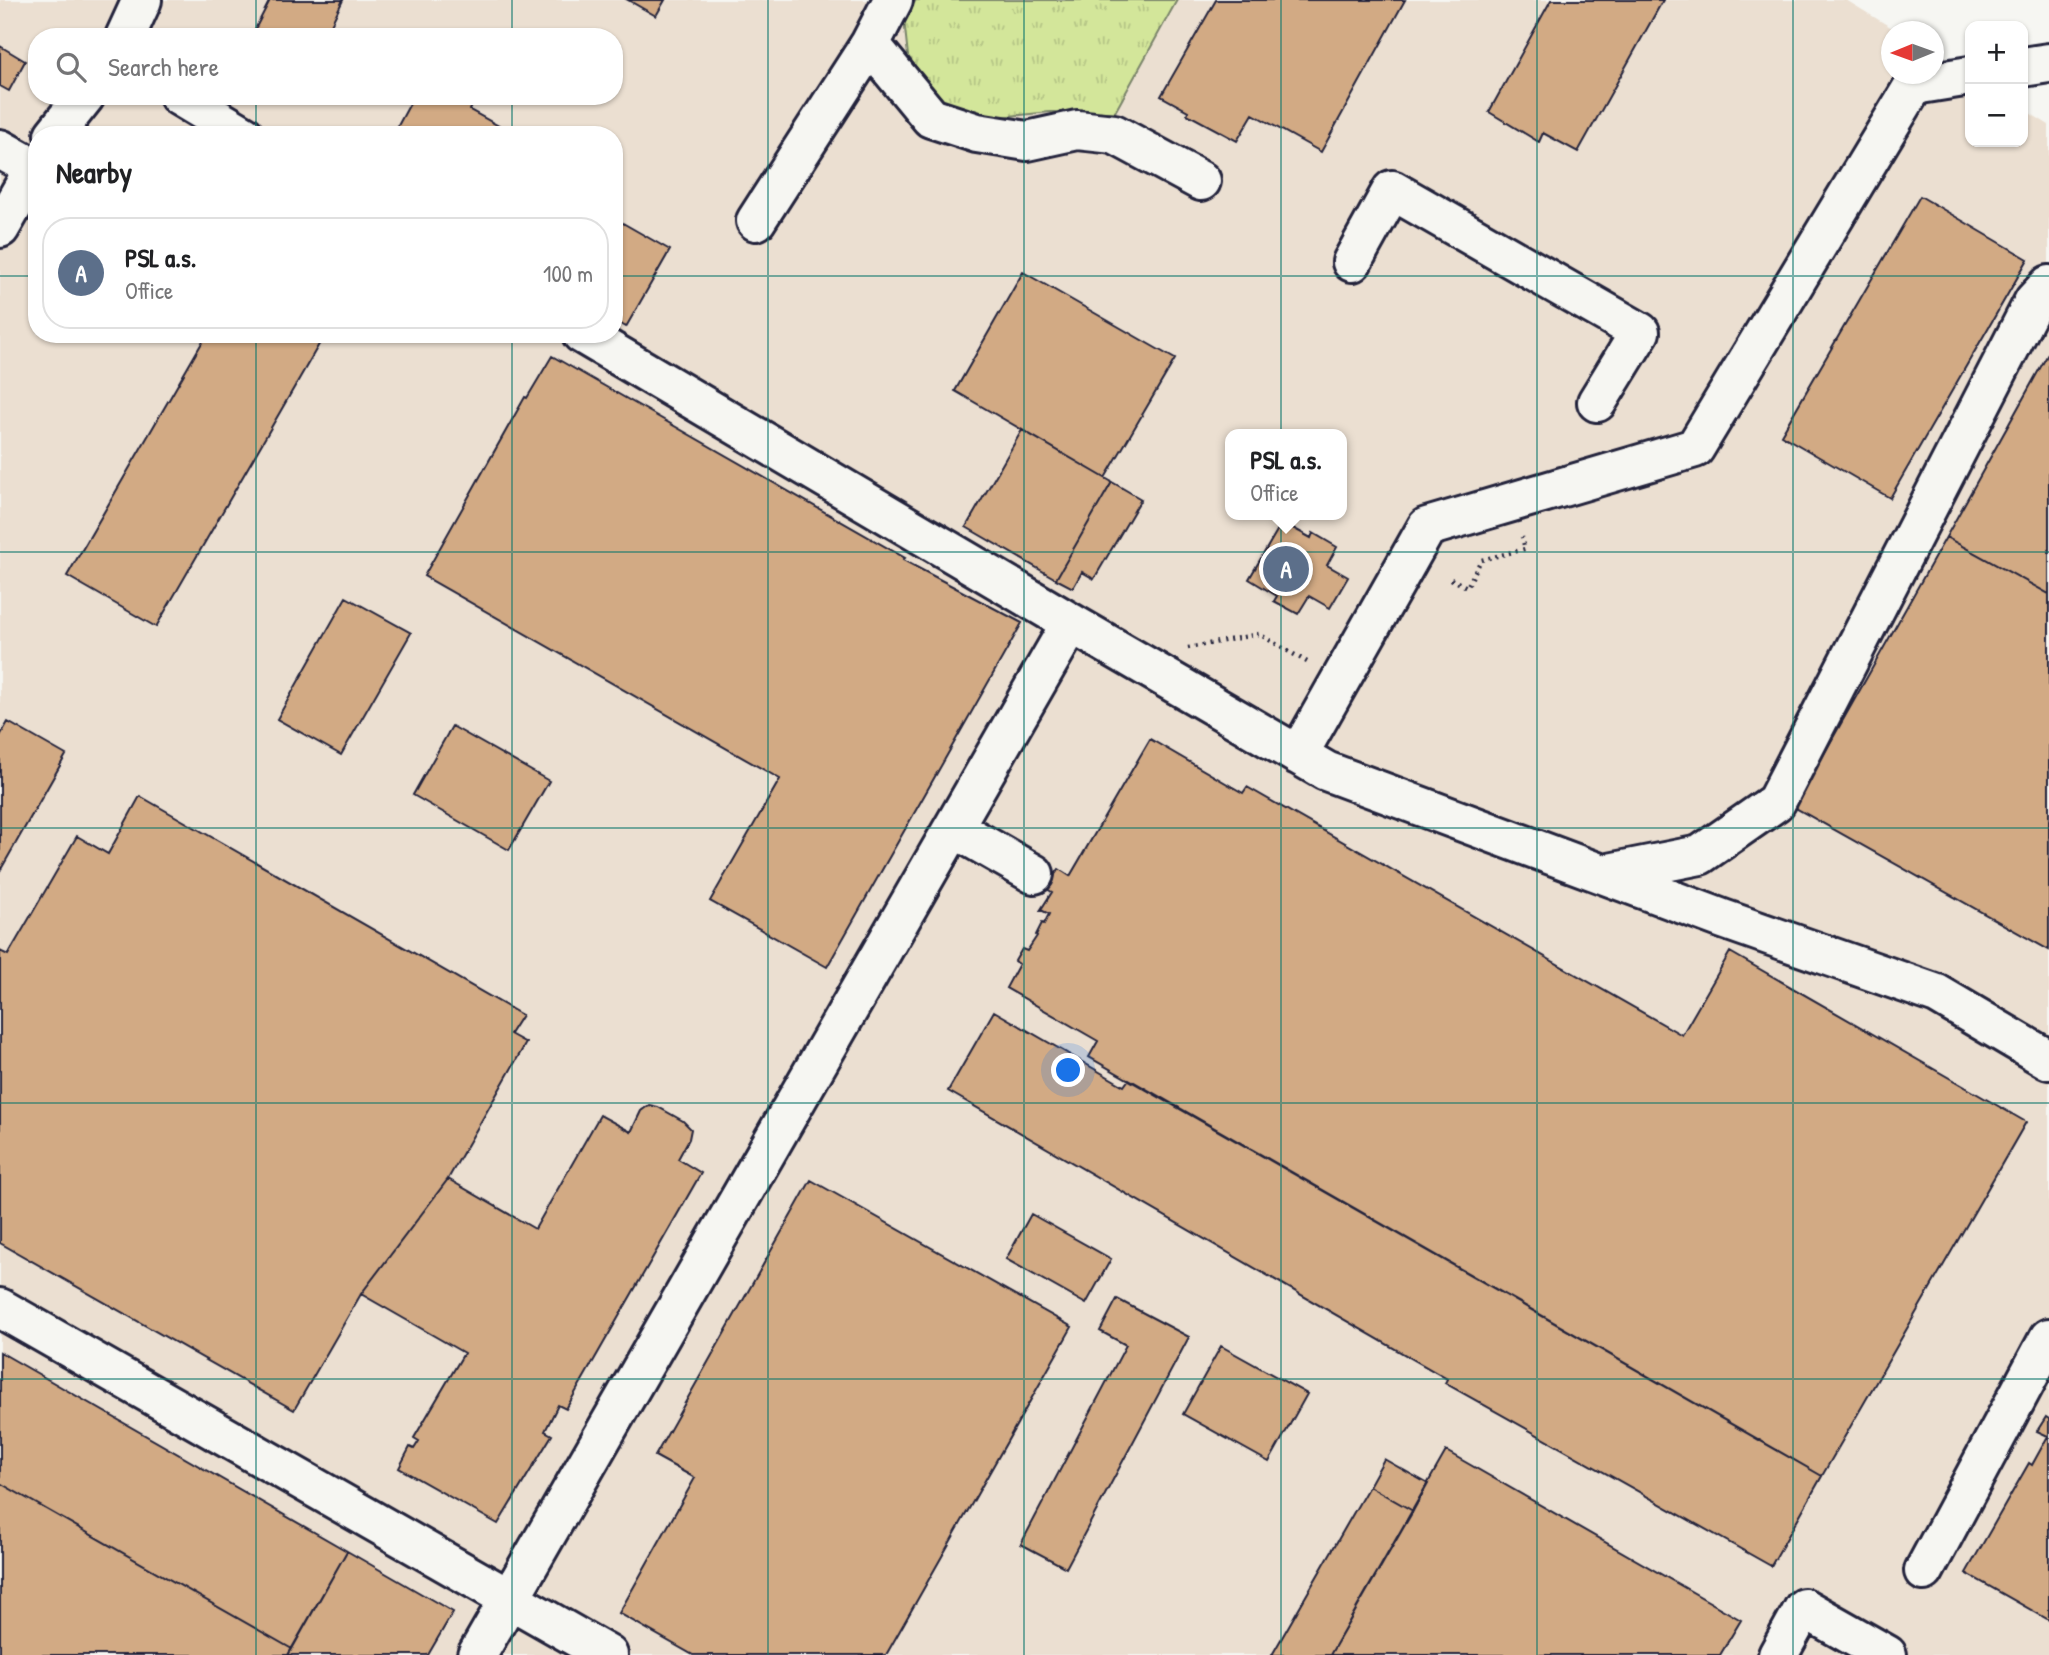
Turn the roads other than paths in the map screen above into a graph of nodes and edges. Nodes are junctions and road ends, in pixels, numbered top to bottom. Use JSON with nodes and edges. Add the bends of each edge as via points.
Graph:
{"nodes":[{"id":1,"x":142,"y":0,"type":"edge"},
{"id":2,"x":893,"y":0,"type":"edge"},
{"id":3,"x":129,"y":28,"type":"edge"},
{"id":4,"x":870,"y":44,"type":"junction"},
{"id":5,"x":2049,"y":63,"type":"edge"},
{"id":6,"x":2028,"y":66,"type":"edge"},
{"id":7,"x":1965,"y":77,"type":"edge"},
{"id":8,"x":78,"y":105,"type":"edge"},
{"id":9,"x":194,"y":105,"type":"edge"},
{"id":10,"x":61,"y":126,"type":"edge"},
{"id":11,"x":229,"y":126,"type":"edge"},
{"id":12,"x":0,"y":149,"type":"edge"},
{"id":13,"x":28,"y":163,"type":"edge"},
{"id":14,"x":28,"y":178,"type":"edge"},
{"id":15,"x":1201,"y":181,"type":"dead end"},
{"id":16,"x":756,"y":221,"type":"dead end"},
{"id":17,"x":0,"y":228,"type":"edge"},
{"id":18,"x":1352,"y":262,"type":"dead end"},
{"id":19,"x":2049,"y":285,"type":"edge"},
{"id":20,"x":597,"y":343,"type":"edge"},
{"id":21,"x":1597,"y":402,"type":"dead end"},
{"id":22,"x":1071,"y":623,"type":"junction"},
{"id":23,"x":1298,"y":755,"type":"junction"},
{"id":24,"x":954,"y":828,"type":"junction"},
{"id":25,"x":1034,"y":874,"type":"dead end"},
{"id":26,"x":1604,"y":874,"type":"junction"},
{"id":27,"x":2049,"y":1060,"type":"edge"},
{"id":28,"x":0,"y":1308,"type":"edge"},
{"id":29,"x":2049,"y":1338,"type":"edge"},
{"id":30,"x":1924,"y":1571,"type":"dead end"},
{"id":31,"x":509,"y":1599,"type":"junction"},
{"id":32,"x":477,"y":1655,"type":"edge"},
{"id":33,"x":608,"y":1655,"type":"edge"},
{"id":34,"x":1778,"y":1655,"type":"edge"},
{"id":35,"x":1887,"y":1655,"type":"edge"}],
"edges":[{"from":1,"to":3,"type":"lane"},
{"from":2,"to":4,"type":"lane"},
{"from":4,"to":15,"type":"lane","via":[[931,118],[976,133],[1027,141],[1077,130],[1114,134]]},
{"from":4,"to":16,"type":"lane"},
{"from":5,"to":6,"type":"lane"},
{"from":7,"to":23,"type":"lane","via":[[1914,85],[1695,448],[1427,527]]},
{"from":8,"to":10,"type":"lane"},
{"from":9,"to":11,"type":"lane"},
{"from":12,"to":13,"type":"lane"},
{"from":14,"to":17,"type":"lane"},
{"from":18,"to":21,"type":"lane","via":[[1392,190],[1640,332]]},
{"from":19,"to":26,"type":"lane","via":[[2034,301],[1776,802],[1700,855]]},
{"from":20,"to":22,"type":"lane"},
{"from":22,"to":23,"type":"lane"},
{"from":22,"to":24,"type":"lane"},
{"from":23,"to":26,"type":"lane","via":[[1338,775]]},
{"from":24,"to":25,"type":"lane"},
{"from":24,"to":31,"type":"lane"},
{"from":26,"to":27,"type":"lane","via":[[1937,995]]},
{"from":28,"to":31,"type":"lane"},
{"from":29,"to":30,"type":"lane"},
{"from":31,"to":32,"type":"lane"},
{"from":31,"to":33,"type":"lane"},
{"from":34,"to":35,"type":"lane","via":[[1804,1608]]}]}
